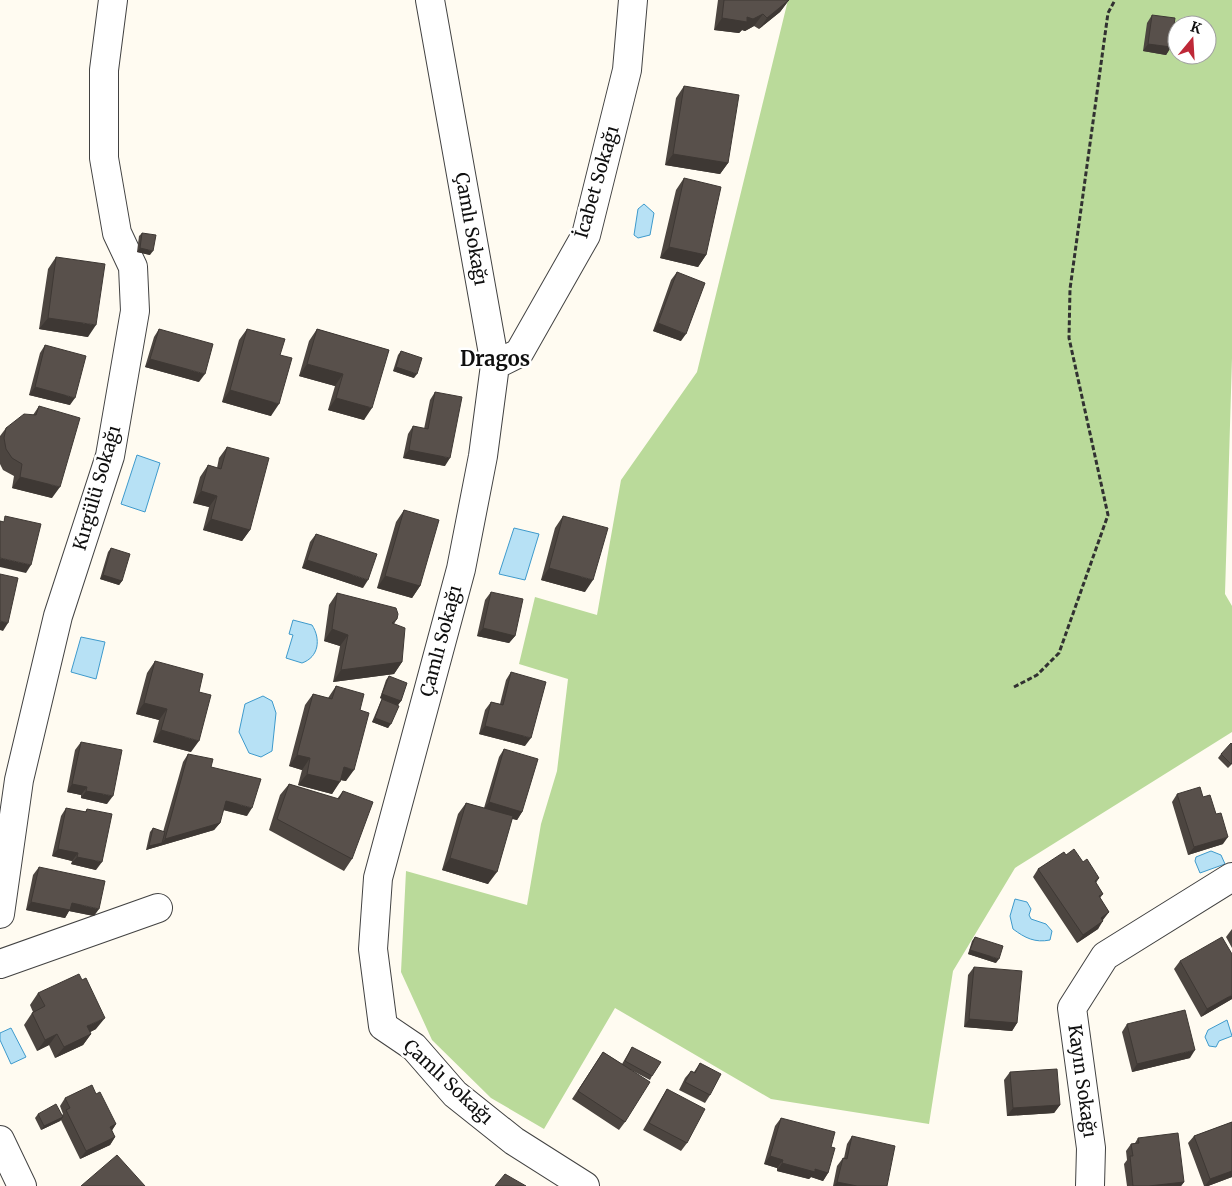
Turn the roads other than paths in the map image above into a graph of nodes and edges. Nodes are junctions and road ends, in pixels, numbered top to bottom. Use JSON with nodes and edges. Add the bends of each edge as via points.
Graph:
{"nodes":[{"id":1,"x":113,"y":0,"type":"edge"},
{"id":2,"x":430,"y":0,"type":"edge"},
{"id":3,"x":633,"y":0,"type":"edge"},
{"id":4,"x":495,"y":365,"type":"junction"},
{"id":5,"x":1232,"y":877,"type":"edge"},
{"id":6,"x":158,"y":908,"type":"dead end"},
{"id":7,"x":0,"y":914,"type":"edge"},
{"id":8,"x":0,"y":964,"type":"edge"},
{"id":9,"x":0,"y":1140,"type":"edge"},
{"id":10,"x":22,"y":1186,"type":"edge"},
{"id":11,"x":585,"y":1186,"type":"edge"},
{"id":12,"x":1090,"y":1186,"type":"edge"}],
"edges":[{"from":1,"to":7,"type":"street","name":"Kırgülü Sokağı","via":[[104,70],[104,158],[117,233],[133,267],[135,311],[110,456],[58,616],[19,780]]},
{"from":2,"to":4,"type":"street","name":"Çamlı Sokağı"},
{"from":3,"to":4,"type":"street","name":"İcabet Sokağı","via":[[627,70],[586,235],[519,353]]},
{"from":4,"to":11,"type":"street","name":"Çamlı Sokağı","via":[[483,456],[461,569],[378,878],[373,949],[383,1026],[414,1047],[455,1094],[499,1129]]},
{"from":5,"to":12,"type":"street","name":"Kayın Sokağı","via":[[1105,956],[1072,1008],[1091,1148]]},
{"from":6,"to":8,"type":"street"},
{"from":9,"to":10,"type":"street"}]}
